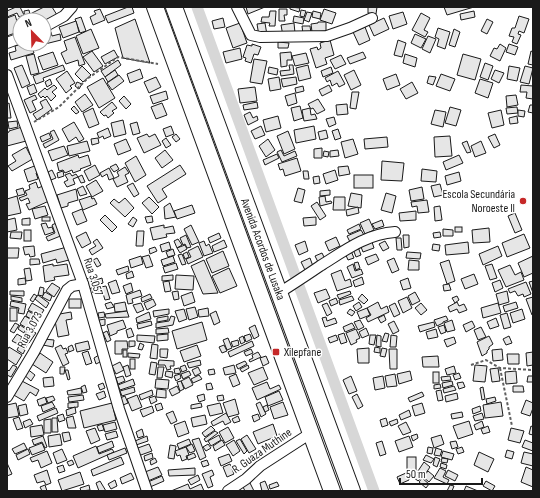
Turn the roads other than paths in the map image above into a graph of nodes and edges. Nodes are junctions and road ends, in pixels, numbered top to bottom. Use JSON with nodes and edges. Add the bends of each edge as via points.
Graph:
{"nodes":[{"id":1,"x":72,"y":7,"type":"edge"},
{"id":2,"x":155,"y":7,"type":"edge"},
{"id":3,"x":174,"y":7,"type":"edge"},
{"id":4,"x":237,"y":7,"type":"edge"},
{"id":5,"x":372,"y":18,"type":"dead end"},
{"id":6,"x":52,"y":23,"type":"edge"},
{"id":7,"x":7,"y":74,"type":"edge"},
{"id":8,"x":395,"y":232,"type":"dead end"},
{"id":9,"x":83,"y":284,"type":"junction"},
{"id":10,"x":279,"y":293,"type":"junction"},
{"id":11,"x":7,"y":397,"type":"edge"},
{"id":12,"x":312,"y":433,"type":"junction"},
{"id":13,"x":147,"y":491,"type":"edge"},
{"id":14,"x":228,"y":491,"type":"edge"},
{"id":15,"x":332,"y":491,"type":"edge"},
{"id":16,"x":352,"y":491,"type":"edge"}],
"edges":[{"from":1,"to":6,"type":"street","via":[[64,16]]},
{"from":2,"to":12,"type":"main road","name":"Avenida Acordos de Lusaka"},
{"from":3,"to":10,"type":"main road","name":"Avenida Acordos de Lusaka"},
{"from":4,"to":5,"type":"street","via":[[250,35],[260,37],[327,36]]},
{"from":7,"to":9,"type":"street","name":"Rua 3.057"},
{"from":8,"to":10,"type":"street","via":[[365,239]]},
{"from":9,"to":11,"type":"street","name":"Rua 3.073","via":[[67,290]]},
{"from":9,"to":13,"type":"street","name":"Rua 3.057","via":[[119,409]]},
{"from":10,"to":16,"type":"main road","name":"Avenida Acordos de Lusaka"},
{"from":12,"to":14,"type":"street","name":"R. Guaza Muthine","via":[[260,466]]},
{"from":12,"to":15,"type":"main road","name":"Avenida Acordos de Lusaka"}]}
